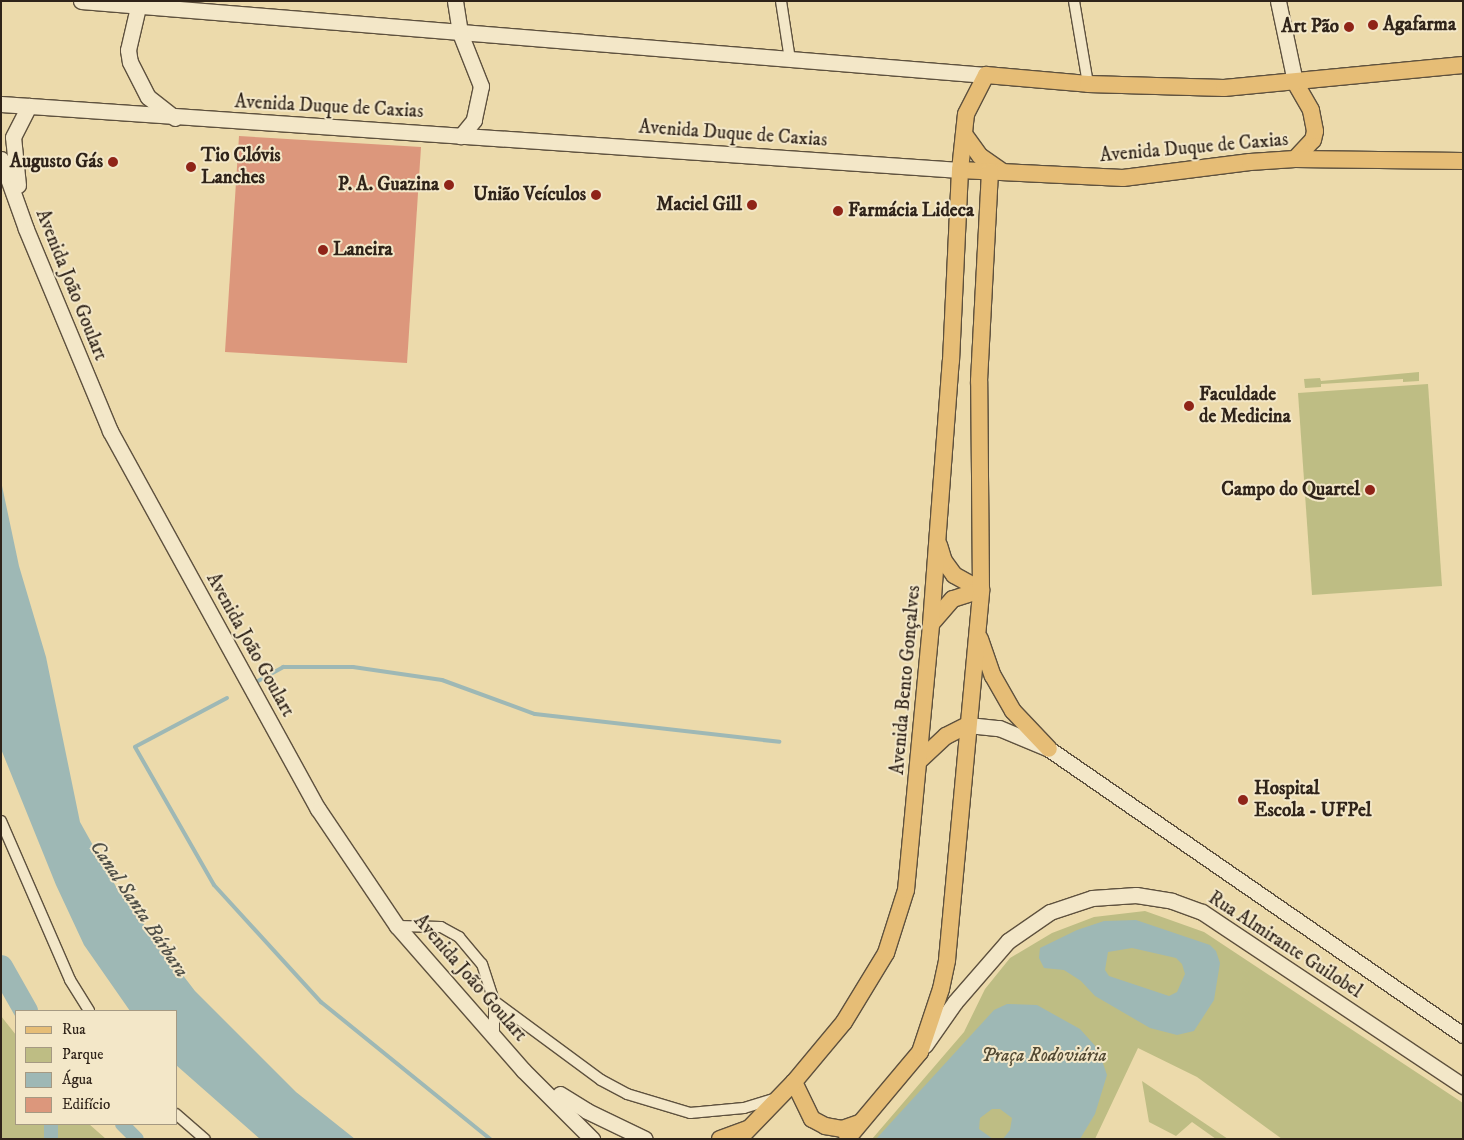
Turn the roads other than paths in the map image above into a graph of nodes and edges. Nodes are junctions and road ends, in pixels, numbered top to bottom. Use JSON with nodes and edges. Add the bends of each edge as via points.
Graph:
{"nodes":[{"id":1,"x":81,"y":1,"type":"edge"},
{"id":2,"x":455,"y":1,"type":"edge"},
{"id":3,"x":781,"y":1,"type":"edge"},
{"id":4,"x":1074,"y":1,"type":"edge"},
{"id":5,"x":1278,"y":1,"type":"edge"},
{"id":6,"x":138,"y":7,"type":"junction"},
{"id":7,"x":460,"y":33,"type":"junction"},
{"id":8,"x":790,"y":60,"type":"junction"},
{"id":9,"x":1463,"y":65,"type":"edge"},
{"id":10,"x":986,"y":75,"type":"junction"},
{"id":11,"x":1296,"y":82,"type":"junction"},
{"id":12,"x":1088,"y":84,"type":"junction"},
{"id":13,"x":1,"y":104,"type":"edge"},
{"id":14,"x":29,"y":106,"type":"junction"},
{"id":15,"x":175,"y":118,"type":"junction"},
{"id":16,"x":964,"y":134,"type":"junction"},
{"id":17,"x":461,"y":136,"type":"junction"},
{"id":18,"x":1,"y":159,"type":"edge"},
{"id":19,"x":1295,"y":160,"type":"junction"},
{"id":20,"x":1463,"y":161,"type":"edge"},
{"id":21,"x":1,"y":169,"type":"edge"},
{"id":22,"x":960,"y":170,"type":"junction"},
{"id":23,"x":997,"y":172,"type":"junction"},
{"id":24,"x":1,"y":178,"type":"edge"},
{"id":25,"x":14,"y":195,"type":"junction"},
{"id":26,"x":26,"y":228,"type":"junction"},
{"id":27,"x":937,"y":540,"type":"junction"},
{"id":28,"x":981,"y":590,"type":"junction"},
{"id":29,"x":931,"y":624,"type":"junction"},
{"id":30,"x":978,"y":633,"type":"junction"},
{"id":31,"x":968,"y":725,"type":"junction"},
{"id":32,"x":1049,"y":749,"type":"junction"},
{"id":33,"x":919,"y":761,"type":"junction"},
{"id":34,"x":1,"y":822,"type":"edge"},
{"id":35,"x":397,"y":926,"type":"junction"},
{"id":36,"x":494,"y":1001,"type":"junction"},
{"id":37,"x":89,"y":1010,"type":"edge"},
{"id":38,"x":494,"y":1035,"type":"junction"},
{"id":39,"x":1463,"y":1035,"type":"edge"},
{"id":40,"x":920,"y":1052,"type":"junction"},
{"id":41,"x":524,"y":1070,"type":"junction"},
{"id":42,"x":794,"y":1082,"type":"junction"},
{"id":43,"x":1463,"y":1086,"type":"edge"},
{"id":44,"x":778,"y":1097,"type":"junction"},
{"id":45,"x":178,"y":1116,"type":"edge"},
{"id":46,"x":859,"y":1123,"type":"junction"},
{"id":47,"x":744,"y":1133,"type":"edge"},
{"id":48,"x":205,"y":1139,"type":"edge"},
{"id":49,"x":592,"y":1139,"type":"edge"},
{"id":50,"x":645,"y":1139,"type":"edge"},
{"id":51,"x":720,"y":1139,"type":"edge"},
{"id":52,"x":847,"y":1139,"type":"edge"}],
"edges":[{"from":1,"to":6,"type":"main road"},
{"from":2,"to":7,"type":"main road"},
{"from":3,"to":8,"type":"street"},
{"from":4,"to":12,"type":"street"},
{"from":5,"to":11,"type":"main road"},
{"from":6,"to":7,"type":"main road"},
{"from":6,"to":15,"type":"main road","via":[[128,50],[130,62],[148,97]]},
{"from":7,"to":8,"type":"main road"},
{"from":7,"to":17,"type":"main road","via":[[481,86],[474,120]]},
{"from":8,"to":10,"type":"main road"},
{"from":9,"to":11,"type":"main road"},
{"from":10,"to":12,"type":"main road"},
{"from":10,"to":16,"type":"main road","name":"Avenida Bento Gonçalves","via":[[970,102]]},
{"from":11,"to":12,"type":"main road","via":[[1224,88]]},
{"from":11,"to":19,"type":"main road","via":[[1311,110],[1315,131],[1312,140]]},
{"from":13,"to":14,"type":"main road","name":"Avenida Duque de Caxias"},
{"from":14,"to":15,"type":"main road","name":"Avenida Duque de Caxias"},
{"from":14,"to":26,"type":"main road","via":[[13,137]]},
{"from":15,"to":17,"type":"main road","name":"Avenida Duque de Caxias"},
{"from":16,"to":22,"type":"main road","name":"Avenida Bento Gonçalves"},
{"from":16,"to":23,"type":"main road"},
{"from":17,"to":22,"type":"main road","name":"Avenida Duque de Caxias"},
{"from":18,"to":25,"type":"main road"},
{"from":19,"to":20,"type":"main road","name":"Avenida Duque de Caxias"},
{"from":19,"to":23,"type":"main road","name":"Avenida Duque de Caxias","via":[[1123,178]]},
{"from":21,"to":25,"type":"main road"},
{"from":22,"to":23,"type":"main road","name":"Avenida Duque de Caxias"},
{"from":22,"to":27,"type":"main road","name":"Avenida Bento Gonçalves","via":[[951,361]]},
{"from":23,"to":28,"type":"main road","via":[[979,381]]},
{"from":24,"to":25,"type":"main road"},
{"from":25,"to":26,"type":"main road","name":"Avenida João Goulart"},
{"from":26,"to":35,"type":"main road","name":"Avenida João Goulart","via":[[110,431],[318,809]]},
{"from":27,"to":28,"type":"main road","via":[[944,561],[954,575]]},
{"from":27,"to":29,"type":"main road","name":"Avenida Bento Gonçalves"},
{"from":28,"to":29,"type":"main road","via":[[953,599]]},
{"from":28,"to":30,"type":"main road"},
{"from":29,"to":33,"type":"main road","name":"Avenida Bento Gonçalves"},
{"from":30,"to":31,"type":"main road"},
{"from":30,"to":32,"type":"main road","via":[[993,676],[1013,711]]},
{"from":31,"to":32,"type":"main road","name":"Rua Almirante Guilobel","via":[[999,728]]},
{"from":31,"to":33,"type":"main road","via":[[946,736]]},
{"from":31,"to":40,"type":"main road","via":[[947,960]]},
{"from":32,"to":39,"type":"main road","name":"Rua Almirante Guilobel"},
{"from":33,"to":42,"type":"main road","name":"Avenida Bento Gonçalves","via":[[910,858],[898,921],[866,988],[844,1022]]},
{"from":34,"to":37,"type":"street","via":[[70,980]]},
{"from":35,"to":36,"type":"street","via":[[441,927],[459,937],[482,964]]},
{"from":35,"to":38,"type":"main road","name":"Avenida João Goulart"},
{"from":36,"to":38,"type":"street"},
{"from":36,"to":44,"type":"street","via":[[601,1080],[628,1094],[690,1112],[744,1108]]},
{"from":38,"to":41,"type":"main road","name":"Avenida João Goulart"},
{"from":40,"to":43,"type":"main road","name":"Rua Almirante Guilobel","via":[[955,1002],[1008,941],[1050,912],[1092,898],[1136,895],[1172,901],[1202,912]]},
{"from":40,"to":46,"type":"main road"},
{"from":41,"to":49,"type":"main road","name":"Avenida João Goulart"},
{"from":41,"to":50,"type":"main road","name":"Avenida João Goulart","via":[[587,1111]]},
{"from":42,"to":44,"type":"main road","name":"Avenida Bento Gonçalves"},
{"from":42,"to":46,"type":"main road","via":[[812,1120],[842,1129]]},
{"from":44,"to":47,"type":"main road","name":"Avenida Bento Gonçalves"},
{"from":45,"to":48,"type":"street"},
{"from":46,"to":52,"type":"main road"},
{"from":47,"to":51,"type":"main road"}]}
